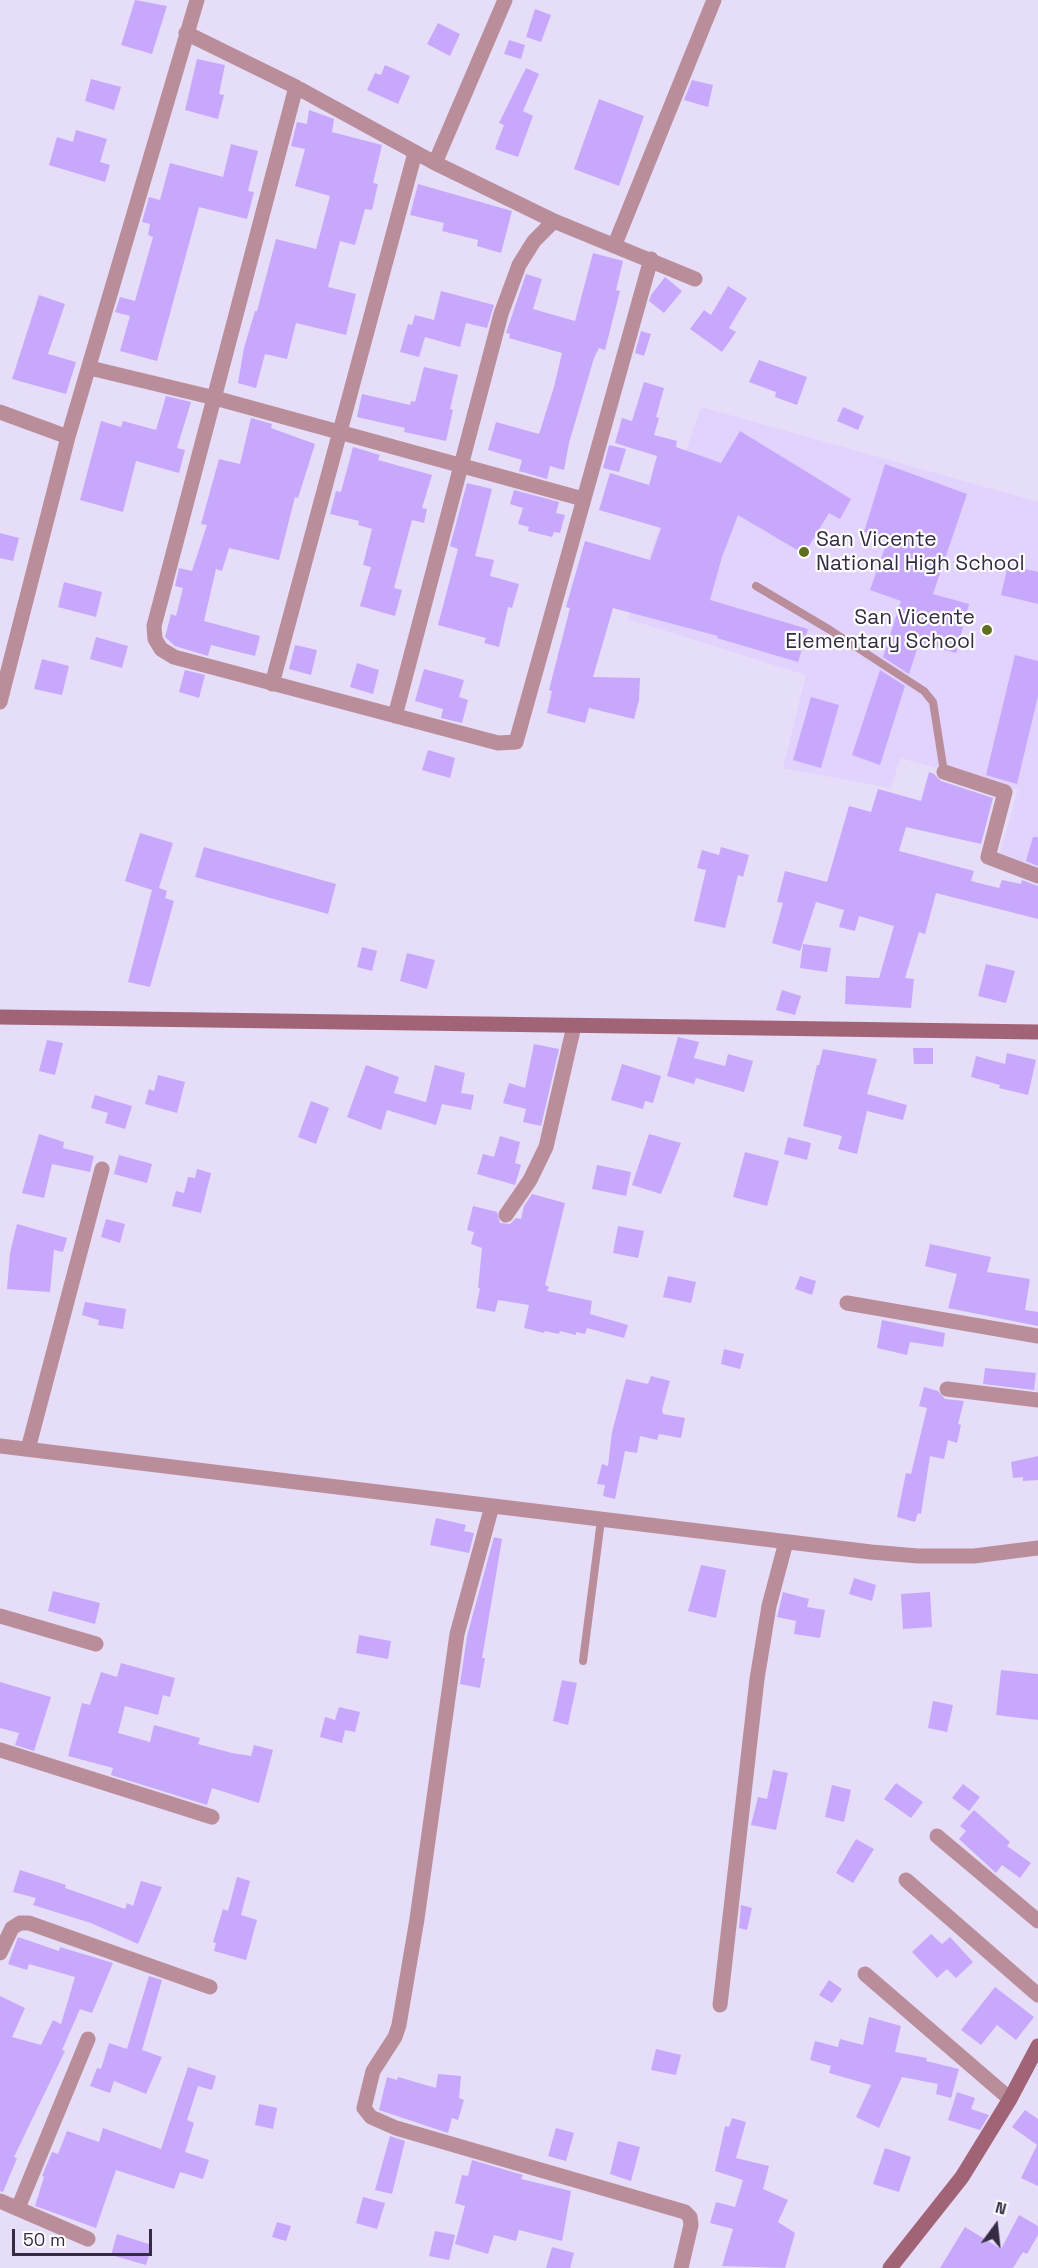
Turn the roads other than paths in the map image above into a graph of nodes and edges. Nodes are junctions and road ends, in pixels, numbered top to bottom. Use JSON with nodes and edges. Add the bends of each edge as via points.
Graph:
{"nodes":[{"id":1,"x":197,"y":0,"type":"edge"},
{"id":2,"x":505,"y":0,"type":"edge"},
{"id":3,"x":714,"y":0,"type":"edge"},
{"id":4,"x":186,"y":33,"type":"junction"},
{"id":5,"x":296,"y":87,"type":"junction"},
{"id":6,"x":415,"y":153,"type":"junction"},
{"id":7,"x":435,"y":163,"type":"junction"},
{"id":8,"x":554,"y":220,"type":"junction"},
{"id":9,"x":615,"y":244,"type":"junction"},
{"id":10,"x":651,"y":260,"type":"junction"},
{"id":11,"x":695,"y":279,"type":"dead end"},
{"id":12,"x":90,"y":368,"type":"junction"},
{"id":13,"x":215,"y":398,"type":"junction"},
{"id":14,"x":0,"y":412,"type":"edge"},
{"id":15,"x":339,"y":433,"type":"junction"},
{"id":16,"x":68,"y":437,"type":"junction"},
{"id":17,"x":460,"y":465,"type":"junction"},
{"id":18,"x":583,"y":499,"type":"junction"},
{"id":19,"x":756,"y":586,"type":"dead end"},
{"id":20,"x":272,"y":684,"type":"junction"},
{"id":21,"x":0,"y":702,"type":"edge"},
{"id":22,"x":395,"y":716,"type":"junction"},
{"id":23,"x":944,"y":772,"type":"joint"},
{"id":24,"x":1038,"y":876,"type":"edge"},
{"id":25,"x":0,"y":1017,"type":"edge"},
{"id":26,"x":574,"y":1026,"type":"junction"},
{"id":27,"x":1038,"y":1032,"type":"edge"},
{"id":28,"x":102,"y":1169,"type":"dead end"},
{"id":29,"x":506,"y":1215,"type":"dead end"},
{"id":30,"x":847,"y":1303,"type":"dead end"},
{"id":31,"x":1038,"y":1336,"type":"edge"},
{"id":32,"x":947,"y":1389,"type":"dead end"},
{"id":33,"x":1038,"y":1400,"type":"edge"},
{"id":34,"x":0,"y":1446,"type":"edge"},
{"id":35,"x":28,"y":1449,"type":"junction"},
{"id":36,"x":492,"y":1506,"type":"junction"},
{"id":37,"x":601,"y":1520,"type":"junction"},
{"id":38,"x":786,"y":1542,"type":"junction"},
{"id":39,"x":1038,"y":1548,"type":"edge"},
{"id":40,"x":0,"y":1616,"type":"edge"},
{"id":41,"x":96,"y":1644,"type":"dead end"},
{"id":42,"x":583,"y":1661,"type":"dead end"},
{"id":43,"x":0,"y":1750,"type":"edge"},
{"id":44,"x":212,"y":1817,"type":"dead end"},
{"id":45,"x":937,"y":1836,"type":"dead end"},
{"id":46,"x":906,"y":1880,"type":"dead end"},
{"id":47,"x":1038,"y":1921,"type":"edge"},
{"id":48,"x":0,"y":1953,"type":"edge"},
{"id":49,"x":865,"y":1974,"type":"dead end"},
{"id":50,"x":210,"y":1987,"type":"dead end"},
{"id":51,"x":1038,"y":1995,"type":"edge"},
{"id":52,"x":720,"y":2005,"type":"dead end"},
{"id":53,"x":88,"y":2038,"type":"dead end"},
{"id":54,"x":1038,"y":2046,"type":"edge"},
{"id":55,"x":1010,"y":2100,"type":"junction"},
{"id":56,"x":0,"y":2201,"type":"edge"},
{"id":57,"x":18,"y":2208,"type":"junction"},
{"id":58,"x":88,"y":2239,"type":"dead end"},
{"id":59,"x":681,"y":2268,"type":"edge"},
{"id":60,"x":890,"y":2268,"type":"edge"}],
"edges":[{"from":1,"to":4,"type":"street"},
{"from":2,"to":7,"type":"street"},
{"from":3,"to":9,"type":"street"},
{"from":4,"to":5,"type":"street"},
{"from":4,"to":12,"type":"street"},
{"from":5,"to":6,"type":"street"},
{"from":5,"to":13,"type":"street"},
{"from":6,"to":7,"type":"street"},
{"from":6,"to":15,"type":"street"},
{"from":7,"to":8,"type":"street"},
{"from":8,"to":9,"type":"street"},
{"from":8,"to":17,"type":"street","via":[[519,265],[501,314]]},
{"from":9,"to":10,"type":"street"},
{"from":10,"to":11,"type":"street"},
{"from":10,"to":18,"type":"street"},
{"from":12,"to":13,"type":"street"},
{"from":12,"to":16,"type":"street"},
{"from":13,"to":15,"type":"street"},
{"from":13,"to":20,"type":"street","via":[[158,609],[155,639],[161,649],[174,657]]},
{"from":14,"to":16,"type":"street"},
{"from":15,"to":17,"type":"street"},
{"from":15,"to":20,"type":"street"},
{"from":16,"to":21,"type":"street"},
{"from":17,"to":18,"type":"street"},
{"from":17,"to":22,"type":"street"},
{"from":18,"to":22,"type":"street","via":[[516,742],[498,742]]},
{"from":19,"to":23,"type":"lane","via":[[924,691],[933,702]]},
{"from":20,"to":22,"type":"street"},
{"from":23,"to":24,"type":"street","via":[[1005,792],[988,856]]},
{"from":25,"to":26,"type":"street"},
{"from":26,"to":27,"type":"street"},
{"from":26,"to":29,"type":"street","via":[[546,1146],[530,1180]]},
{"from":28,"to":35,"type":"street"},
{"from":30,"to":31,"type":"street"},
{"from":32,"to":33,"type":"street"},
{"from":34,"to":35,"type":"street"},
{"from":35,"to":36,"type":"street"},
{"from":36,"to":37,"type":"street"},
{"from":36,"to":59,"type":"street","via":[[457,1634],[399,2025],[373,2071],[364,2108],[371,2116],[415,2134],[679,2209],[690,2217],[691,2225]]},
{"from":37,"to":38,"type":"street"},
{"from":37,"to":42,"type":"lane"},
{"from":38,"to":39,"type":"street","via":[[918,1556],[974,1556]]},
{"from":38,"to":52,"type":"street","via":[[769,1606],[757,1678]]},
{"from":40,"to":41,"type":"street"},
{"from":43,"to":44,"type":"street"},
{"from":45,"to":47,"type":"street"},
{"from":46,"to":51,"type":"street"},
{"from":48,"to":50,"type":"street","via":[[12,1928],[28,1923]]},
{"from":49,"to":55,"type":"street"},
{"from":53,"to":57,"type":"street"},
{"from":54,"to":55,"type":"street"},
{"from":55,"to":60,"type":"street","via":[[962,2177]]},
{"from":56,"to":57,"type":"street"},
{"from":57,"to":58,"type":"street"}]}
